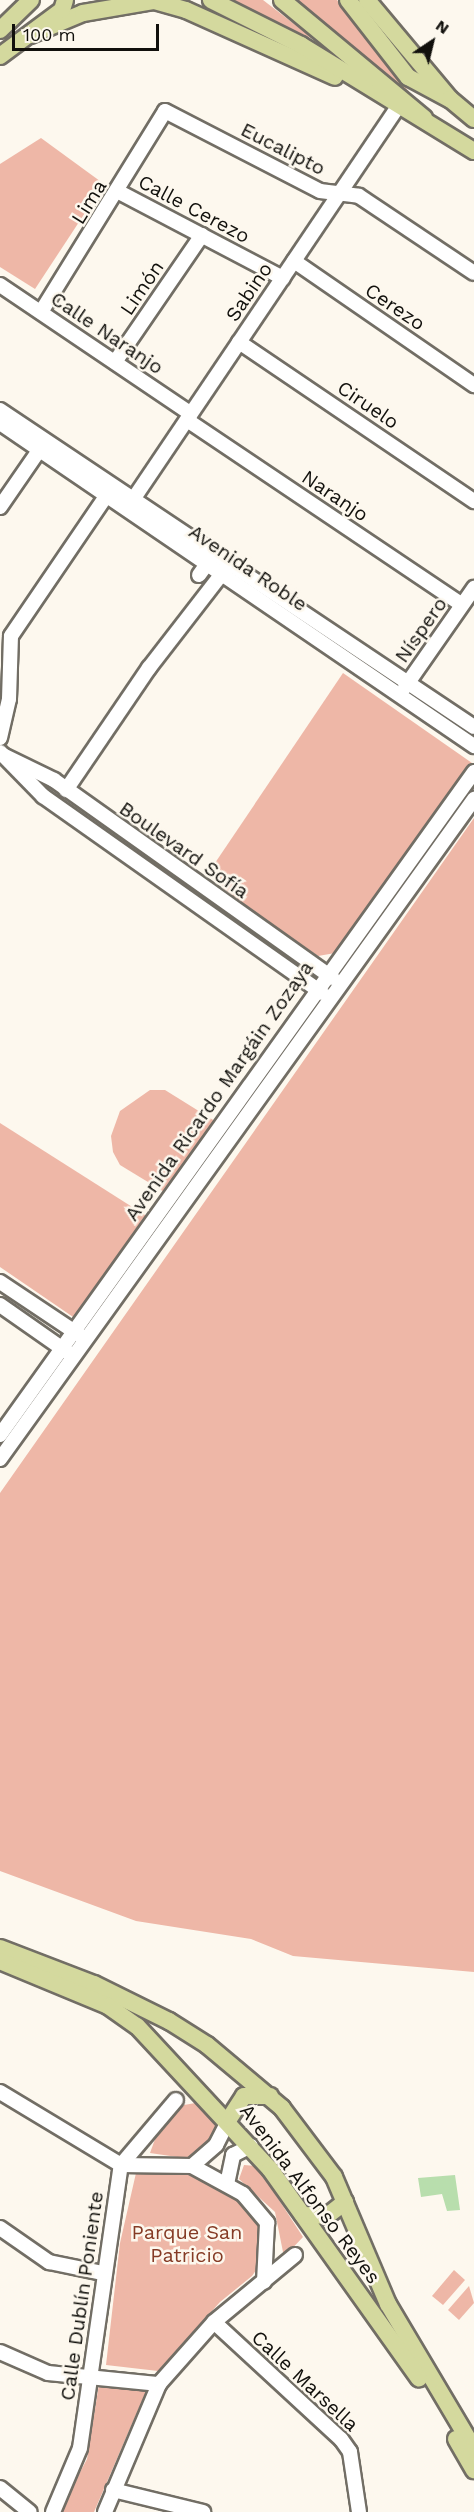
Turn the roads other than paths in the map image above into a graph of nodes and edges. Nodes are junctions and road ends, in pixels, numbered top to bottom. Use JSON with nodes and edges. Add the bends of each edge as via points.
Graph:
{"nodes":[{"id":1,"x":16,"y":0,"type":"edge"},
{"id":2,"x":31,"y":0,"type":"edge"},
{"id":3,"x":65,"y":0,"type":"edge"},
{"id":4,"x":152,"y":0,"type":"edge"},
{"id":5,"x":211,"y":0,"type":"edge"},
{"id":6,"x":282,"y":0,"type":"edge"},
{"id":7,"x":348,"y":0,"type":"edge"},
{"id":8,"x":367,"y":0,"type":"edge"},
{"id":9,"x":2,"y":28,"type":"edge"},
{"id":10,"x":30,"y":35,"type":"junction"},
{"id":11,"x":0,"y":57,"type":"edge"},
{"id":12,"x":358,"y":79,"type":"junction"},
{"id":13,"x":450,"y":99,"type":"junction"},
{"id":14,"x":397,"y":108,"type":"junction"},
{"id":15,"x":165,"y":111,"type":"joint"},
{"id":16,"x":474,"y":119,"type":"edge"},
{"id":17,"x":426,"y":123,"type":"junction"},
{"id":18,"x":474,"y":151,"type":"edge"},
{"id":19,"x":119,"y":192,"type":"junction"},
{"id":20,"x":339,"y":194,"type":"junction"},
{"id":21,"x":201,"y":235,"type":"junction"},
{"id":22,"x":294,"y":261,"type":"junction"},
{"id":23,"x":474,"y":273,"type":"edge"},
{"id":24,"x":283,"y":278,"type":"junction"},
{"id":25,"x":0,"y":285,"type":"edge"},
{"id":26,"x":41,"y":312,"type":"junction"},
{"id":27,"x":239,"y":342,"type":"junction"},
{"id":28,"x":115,"y":362,"type":"junction"},
{"id":29,"x":474,"y":385,"type":"edge"},
{"id":30,"x":0,"y":410,"type":"edge"},
{"id":31,"x":189,"y":417,"type":"junction"},
{"id":32,"x":0,"y":423,"type":"edge"},
{"id":33,"x":40,"y":449,"type":"junction"},
{"id":34,"x":107,"y":495,"type":"junction"},
{"id":35,"x":134,"y":498,"type":"junction"},
{"id":36,"x":474,"y":501,"type":"edge"},
{"id":37,"x":0,"y":507,"type":"edge"},
{"id":38,"x":207,"y":564,"type":"junction"},
{"id":39,"x":222,"y":574,"type":"junction"},
{"id":40,"x":474,"y":588,"type":"edge"},
{"id":41,"x":462,"y":605,"type":"junction"},
{"id":42,"x":409,"y":681,"type":"junction"},
{"id":43,"x":400,"y":694,"type":"junction"},
{"id":44,"x":474,"y":727,"type":"edge"},
{"id":45,"x":0,"y":738,"type":"edge"},
{"id":46,"x":474,"y":746,"type":"edge"},
{"id":47,"x":2,"y":754,"type":"edge"},
{"id":48,"x":474,"y":772,"type":"edge"},
{"id":49,"x":66,"y":790,"type":"junction"},
{"id":50,"x":474,"y":799,"type":"edge"},
{"id":51,"x":326,"y":973,"type":"junction"},
{"id":52,"x":339,"y":983,"type":"junction"},
{"id":53,"x":315,"y":988,"type":"junction"},
{"id":54,"x":328,"y":998,"type":"junction"},
{"id":55,"x":0,"y":1282,"type":"edge"},
{"id":56,"x":0,"y":1305,"type":"edge"},
{"id":57,"x":79,"y":1335,"type":"junction"},
{"id":58,"x":61,"y":1348,"type":"junction"},
{"id":59,"x":73,"y":1357,"type":"junction"},
{"id":60,"x":0,"y":1435,"type":"edge"},
{"id":61,"x":0,"y":1459,"type":"edge"},
{"id":62,"x":0,"y":1948,"type":"edge"},
{"id":63,"x":0,"y":1961,"type":"edge"},
{"id":64,"x":0,"y":2092,"type":"edge"},
{"id":65,"x":270,"y":2097,"type":"junction"},
{"id":66,"x":176,"y":2100,"type":"dead end"},
{"id":67,"x":229,"y":2120,"type":"junction"},
{"id":68,"x":216,"y":2145,"type":"junction"},
{"id":69,"x":251,"y":2146,"type":"junction"},
{"id":70,"x":233,"y":2155,"type":"junction"},
{"id":71,"x":121,"y":2165,"type":"junction"},
{"id":72,"x":192,"y":2166,"type":"junction"},
{"id":73,"x":227,"y":2184,"type":"junction"},
{"id":74,"x":345,"y":2202,"type":"junction"},
{"id":75,"x":303,"y":2215,"type":"junction"},
{"id":76,"x":0,"y":2228,"type":"edge"},
{"id":77,"x":295,"y":2255,"type":"dead end"},
{"id":78,"x":102,"y":2273,"type":"junction"},
{"id":79,"x":264,"y":2282,"type":"junction"},
{"id":80,"x":214,"y":2322,"type":"junction"},
{"id":81,"x":0,"y":2352,"type":"edge"},
{"id":82,"x":92,"y":2379,"type":"junction"},
{"id":83,"x":159,"y":2384,"type":"junction"},
{"id":84,"x":474,"y":2449,"type":"edge"},
{"id":85,"x":474,"y":2470,"type":"edge"},
{"id":86,"x":0,"y":2488,"type":"edge"},
{"id":87,"x":113,"y":2490,"type":"junction"},
{"id":88,"x":30,"y":2512,"type":"edge"},
{"id":89,"x":53,"y":2512,"type":"edge"},
{"id":90,"x":105,"y":2512,"type":"edge"},
{"id":91,"x":203,"y":2512,"type":"edge"},
{"id":92,"x":359,"y":2512,"type":"edge"}],
"edges":[{"from":1,"to":9,"type":"main road"},
{"from":2,"to":9,"type":"main road"},
{"from":3,"to":10,"type":"main road","via":[[62,10]]},
{"from":4,"to":10,"type":"main road","via":[[83,13]]},
{"from":4,"to":12,"type":"main road","via":[[186,10],[336,77]]},
{"from":5,"to":12,"type":"main road"},
{"from":6,"to":17,"type":"main road","via":[[410,101]]},
{"from":7,"to":13,"type":"main road","via":[[408,77]]},
{"from":8,"to":13,"type":"main road"},
{"from":10,"to":11,"type":"main road"},
{"from":12,"to":14,"type":"main road"},
{"from":13,"to":16,"type":"main road"},
{"from":14,"to":17,"type":"main road"},
{"from":14,"to":20,"type":"street","name":"Sabino"},
{"from":15,"to":19,"type":"street","name":"Lima"},
{"from":15,"to":20,"type":"street","name":"Eucalipto","via":[[320,191]]},
{"from":17,"to":18,"type":"main road"},
{"from":19,"to":21,"type":"street","name":"Calle Cerezo"},
{"from":19,"to":26,"type":"street","name":"Lima"},
{"from":20,"to":22,"type":"street","name":"Sabino"},
{"from":20,"to":23,"type":"street","name":"Eucalipto","via":[[359,196]]},
{"from":21,"to":24,"type":"street","name":"Calle Cerezo"},
{"from":21,"to":28,"type":"street","name":"Limón"},
{"from":22,"to":24,"type":"street","name":"Sabino"},
{"from":22,"to":29,"type":"street","name":"Cerezo"},
{"from":24,"to":27,"type":"street","name":"Sabino"},
{"from":25,"to":26,"type":"street","name":"Calle Naranjo"},
{"from":26,"to":28,"type":"street","name":"Calle Naranjo"},
{"from":27,"to":31,"type":"street","name":"Sabino"},
{"from":27,"to":36,"type":"street","name":"Ciruelo"},
{"from":28,"to":31,"type":"street","name":"Calle Naranjo"},
{"from":30,"to":35,"type":"street","name":"Avenida Roble"},
{"from":31,"to":35,"type":"street","name":"Sabino"},
{"from":31,"to":41,"type":"street","name":"Naranjo"},
{"from":32,"to":33,"type":"street","name":"Avenida Roble"},
{"from":33,"to":34,"type":"street","name":"Avenida Roble"},
{"from":33,"to":37,"type":"street"},
{"from":34,"to":38,"type":"street","name":"Avenida Roble"},
{"from":34,"to":45,"type":"street","via":[[11,636],[9,699]]},
{"from":35,"to":38,"type":"street","name":"Avenida Roble"},
{"from":38,"to":39,"type":"street","name":"Avenida Roble"},
{"from":39,"to":42,"type":"street","name":"Avenida Roble"},
{"from":39,"to":43,"type":"street","name":"Avenida Roble"},
{"from":39,"to":49,"type":"street","via":[[149,668]]},
{"from":40,"to":41,"type":"street","name":"Níspero"},
{"from":41,"to":42,"type":"street","name":"Níspero"},
{"from":42,"to":43,"type":"street","name":"Níspero"},
{"from":42,"to":44,"type":"street","name":"Avenida Roble"},
{"from":43,"to":46,"type":"street","name":"Avenida Roble"},
{"from":47,"to":49,"type":"street","name":"Boulevard Sofía","via":[[22,760]]},
{"from":47,"to":53,"type":"street","name":"Boulevard Sofía","via":[[43,796]]},
{"from":48,"to":51,"type":"street","name":"Avenida Ricardo Margáin Zozaya"},
{"from":49,"to":51,"type":"street","name":"Boulevard Sofía"},
{"from":50,"to":52,"type":"street","name":"Avenida Ricardo Margáin Zozaya"},
{"from":51,"to":52,"type":"street","name":"Boulevard Sofía"},
{"from":51,"to":53,"type":"street","name":"Avenida Ricardo Margáin Zozaya"},
{"from":52,"to":54,"type":"street","name":"Avenida Ricardo Margáin Zozaya"},
{"from":53,"to":54,"type":"street","name":"Boulevard Sofía"},
{"from":53,"to":57,"type":"street","name":"Avenida Ricardo Margáin Zozaya"},
{"from":54,"to":57,"type":"street","name":"Avenida Ricardo Margáin Zozaya"},
{"from":55,"to":57,"type":"street"},
{"from":56,"to":58,"type":"street"},
{"from":57,"to":58,"type":"street","name":"Avenida Ricardo Margáin Zozaya"},
{"from":57,"to":59,"type":"street","name":"Avenida Ricardo Margáin Zozaya"},
{"from":58,"to":59,"type":"street"},
{"from":58,"to":60,"type":"street","name":"Avenida Ricardo Margáin Zozaya"},
{"from":59,"to":61,"type":"street","name":"Avenida Ricardo Margáin Zozaya"},
{"from":62,"to":65,"type":"main road","name":"Avenida Alfonso Reyes","via":[[94,1984],[169,2021]]},
{"from":63,"to":67,"type":"main road","name":"Avenida Alfonso Reyes","via":[[125,2016]]},
{"from":64,"to":71,"type":"street"},
{"from":65,"to":67,"type":"main road","via":[[244,2096]]},
{"from":65,"to":74,"type":"main road","name":"Avenida Alfonso Reyes","via":[[314,2144]]},
{"from":66,"to":71,"type":"street"},
{"from":67,"to":68,"type":"street"},
{"from":67,"to":69,"type":"main road","name":"Avenida Alfonso Reyes"},
{"from":68,"to":70,"type":"street"},
{"from":68,"to":72,"type":"street"},
{"from":69,"to":70,"type":"street"},
{"from":69,"to":75,"type":"main road","name":"Avenida Alfonso Reyes"},
{"from":70,"to":73,"type":"street"},
{"from":71,"to":72,"type":"street"},
{"from":71,"to":78,"type":"street","name":"Calle Dublín Poniente"},
{"from":72,"to":73,"type":"street"},
{"from":73,"to":79,"type":"street","via":[[259,2208],[267,2223]]},
{"from":74,"to":75,"type":"main road","via":[[327,2216]]},
{"from":74,"to":84,"type":"main road","name":"Avenida Alfonso Reyes","via":[[388,2304]]},
{"from":75,"to":85,"type":"main road","name":"Avenida Alfonso Reyes","via":[[388,2332]]},
{"from":76,"to":78,"type":"street","via":[[49,2262]]},
{"from":77,"to":79,"type":"street"},
{"from":78,"to":82,"type":"street","name":"Calle Dublín Poniente"},
{"from":79,"to":80,"type":"street"},
{"from":80,"to":83,"type":"street"},
{"from":80,"to":92,"type":"street","name":"Calle Marsella","via":[[342,2439],[350,2452]]},
{"from":81,"to":82,"type":"street","via":[[48,2373]]},
{"from":82,"to":83,"type":"street"},
{"from":82,"to":89,"type":"street","name":"Calle Dublín Poniente","via":[[75,2469]]},
{"from":83,"to":87,"type":"street"},
{"from":86,"to":88,"type":"street"},
{"from":87,"to":90,"type":"street"},
{"from":87,"to":91,"type":"street"}]}
